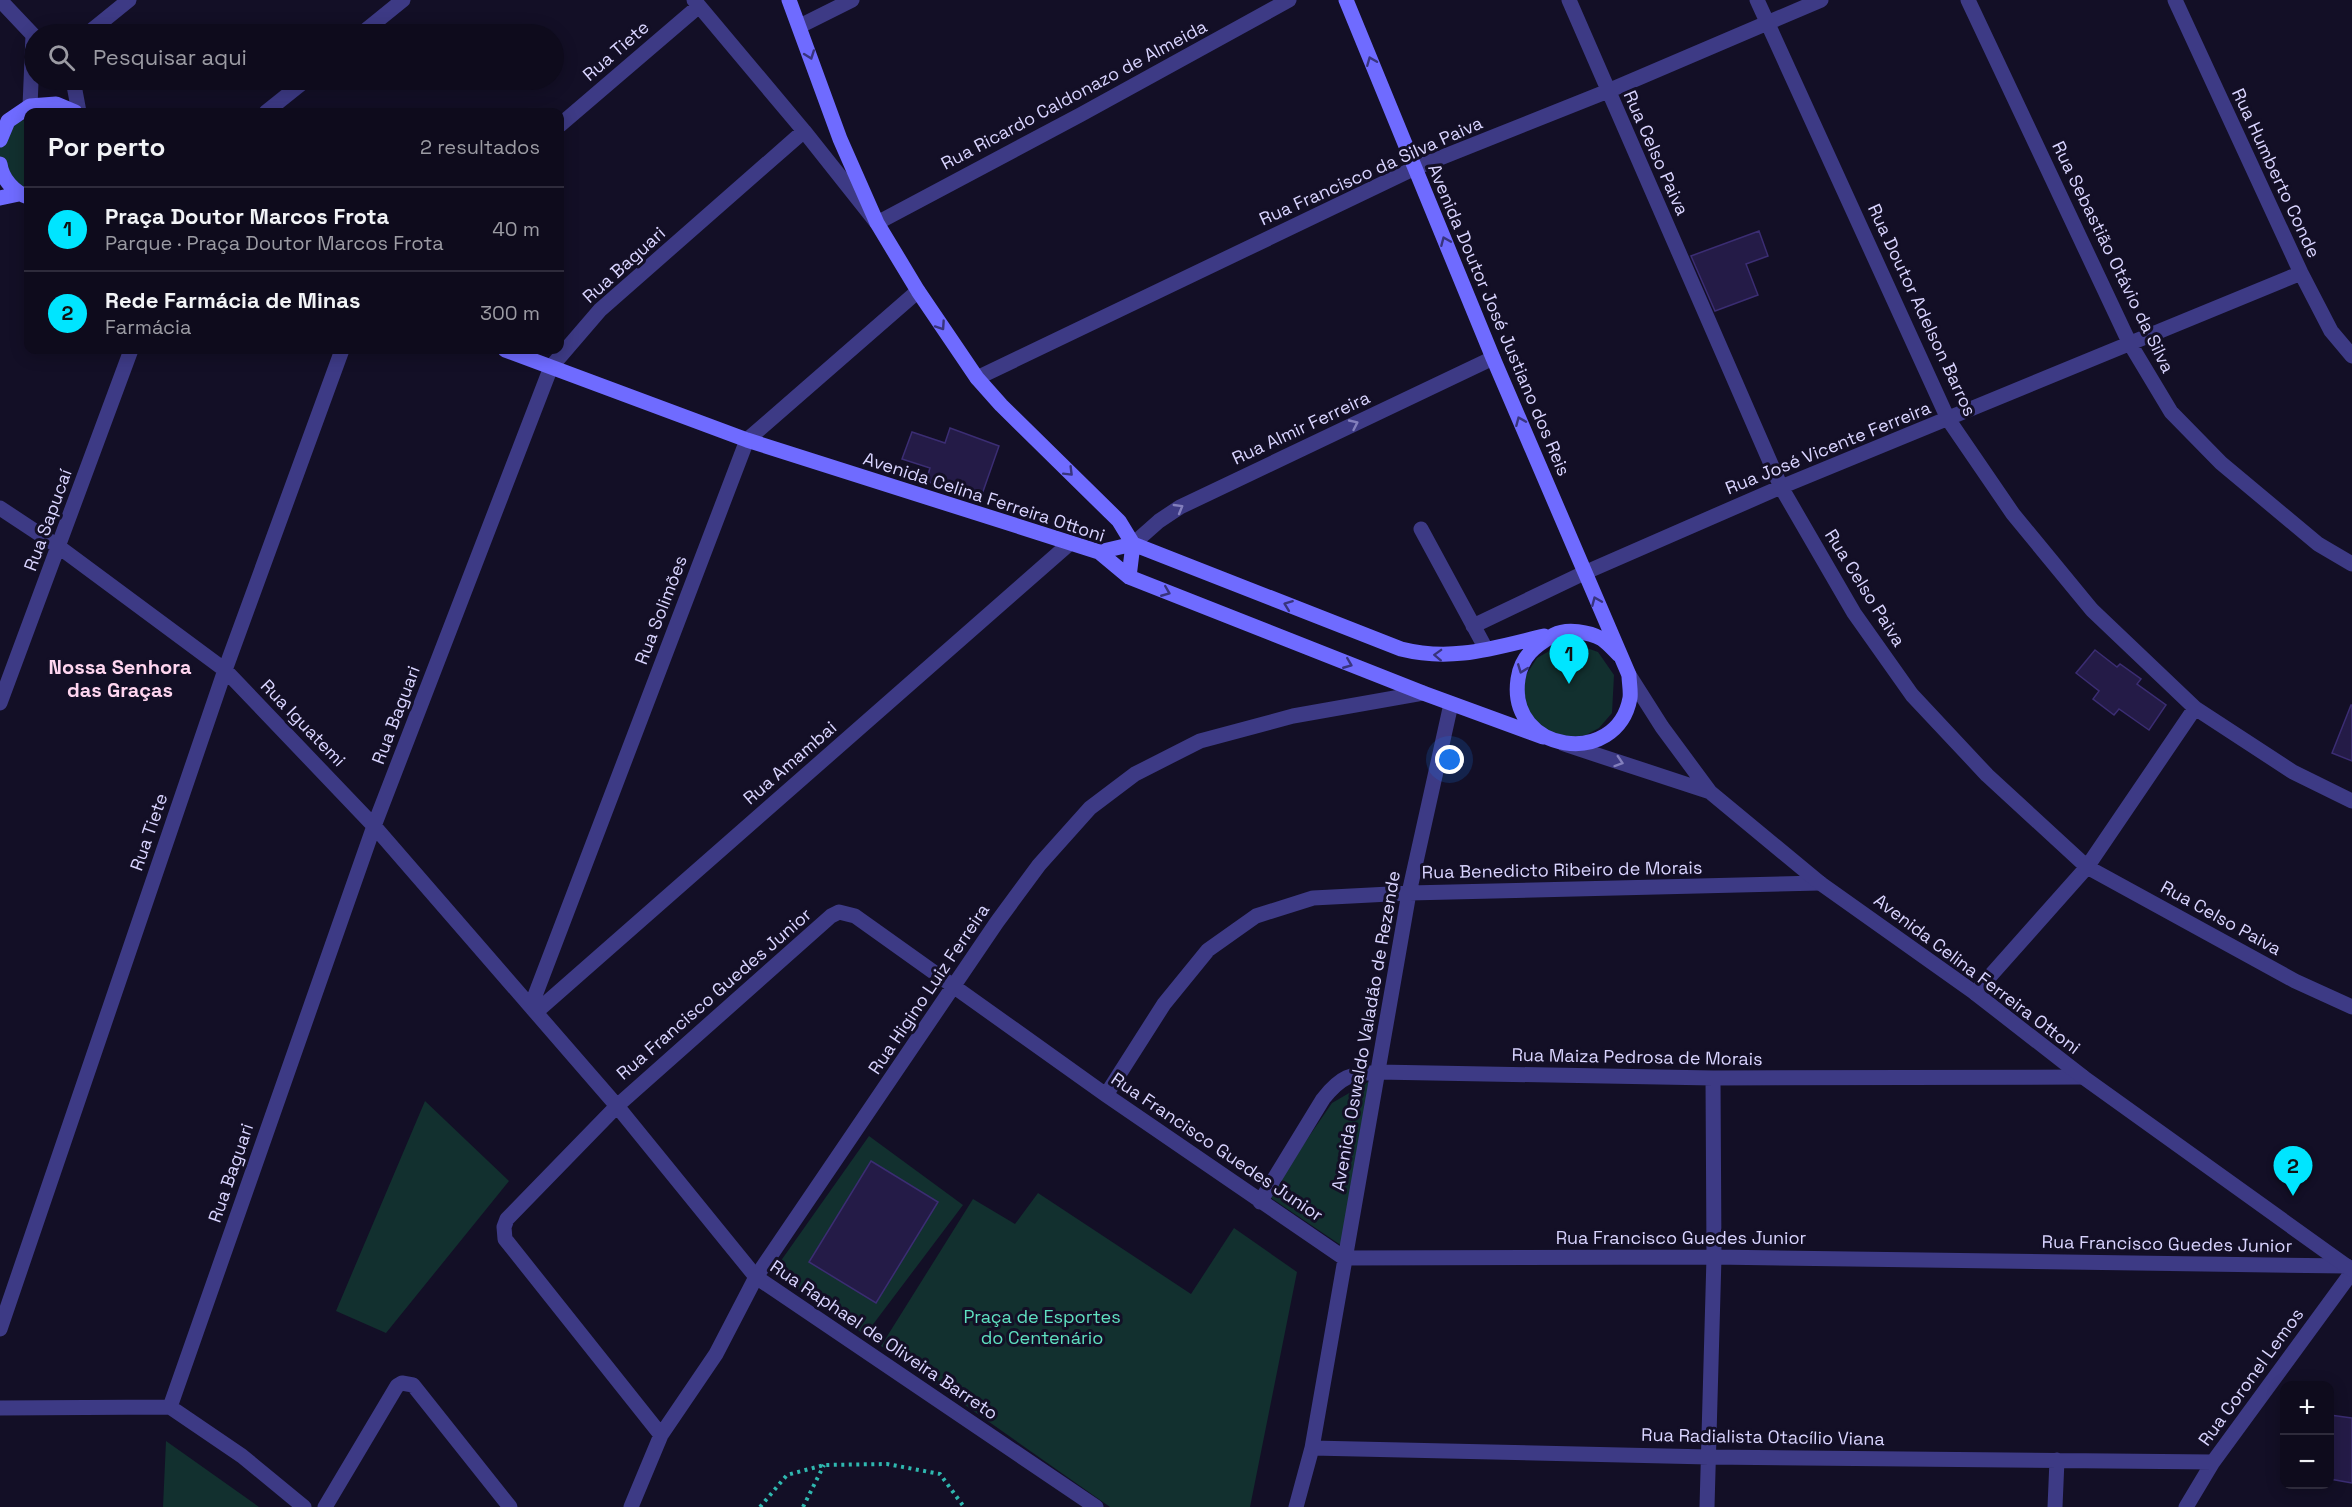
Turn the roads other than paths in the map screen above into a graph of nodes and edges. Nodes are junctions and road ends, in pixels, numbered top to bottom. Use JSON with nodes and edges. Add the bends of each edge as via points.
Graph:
{"nodes":[{"id":1,"x":0,"y":0,"type":"edge"},
{"id":2,"x":129,"y":0,"type":"edge"},
{"id":3,"x":403,"y":0,"type":"edge"},
{"id":4,"x":789,"y":0,"type":"edge"},
{"id":5,"x":852,"y":0,"type":"edge"},
{"id":6,"x":1289,"y":0,"type":"edge"},
{"id":7,"x":1346,"y":0,"type":"edge"},
{"id":8,"x":1569,"y":0,"type":"edge"},
{"id":9,"x":1757,"y":0,"type":"edge"},
{"id":10,"x":1821,"y":0,"type":"edge"},
{"id":11,"x":1968,"y":0,"type":"edge"},
{"id":12,"x":2175,"y":0,"type":"edge"},
{"id":13,"x":696,"y":3,"type":"edge"},
{"id":14,"x":1769,"y":23,"type":"junction"},
{"id":15,"x":99,"y":24,"type":"edge"},
{"id":16,"x":373,"y":24,"type":"edge"},
{"id":17,"x":24,"y":25,"type":"edge"},
{"id":18,"x":800,"y":27,"type":"junction"},
{"id":19,"x":31,"y":90,"type":"edge"},
{"id":20,"x":75,"y":90,"type":"edge"},
{"id":21,"x":294,"y":90,"type":"edge"},
{"id":22,"x":1608,"y":91,"type":"junction"},
{"id":23,"x":30,"y":106,"type":"junction"},
{"id":24,"x":27,"y":108,"type":"edge"},
{"id":25,"x":66,"y":108,"type":"edge"},
{"id":26,"x":78,"y":108,"type":"edge"},
{"id":27,"x":271,"y":108,"type":"edge"},
{"id":28,"x":24,"y":110,"type":"edge"},
{"id":29,"x":564,"y":121,"type":"edge"},
{"id":30,"x":4,"y":123,"type":"edge"},
{"id":31,"x":804,"y":131,"type":"junction"},
{"id":32,"x":0,"y":140,"type":"edge"},
{"id":33,"x":0,"y":164,"type":"edge"},
{"id":34,"x":1415,"y":168,"type":"junction"},
{"id":35,"x":24,"y":196,"type":"edge"},
{"id":36,"x":0,"y":198,"type":"edge"},
{"id":37,"x":877,"y":223,"type":"junction"},
{"id":38,"x":2301,"y":273,"type":"junction"},
{"id":39,"x":918,"y":291,"type":"junction"},
{"id":40,"x":2129,"y":342,"type":"junction"},
{"id":41,"x":564,"y":351,"type":"edge"},
{"id":42,"x":130,"y":354,"type":"edge"},
{"id":43,"x":341,"y":354,"type":"edge"},
{"id":44,"x":516,"y":354,"type":"edge"},
{"id":45,"x":562,"y":354,"type":"edge"},
{"id":46,"x":2352,"y":356,"type":"edge"},
{"id":47,"x":1493,"y":358,"type":"junction"},
{"id":48,"x":551,"y":366,"type":"junction"},
{"id":49,"x":977,"y":378,"type":"junction"},
{"id":50,"x":1948,"y":419,"type":"junction"},
{"id":51,"x":747,"y":440,"type":"junction"},
{"id":52,"x":1781,"y":487,"type":"junction"},
{"id":53,"x":0,"y":508,"type":"edge"},
{"id":54,"x":1421,"y":529,"type":"dead end"},
{"id":55,"x":1069,"y":543,"type":"junction"},
{"id":56,"x":1133,"y":544,"type":"junction"},
{"id":57,"x":58,"y":547,"type":"junction"},
{"id":58,"x":1099,"y":552,"type":"junction"},
{"id":59,"x":2352,"y":564,"type":"edge"},
{"id":60,"x":1584,"y":573,"type":"junction"},
{"id":61,"x":1129,"y":577,"type":"junction"},
{"id":62,"x":1473,"y":626,"type":"junction"},
{"id":63,"x":1557,"y":633,"type":"junction"},
{"id":64,"x":1486,"y":649,"type":"junction"},
{"id":65,"x":1619,"y":654,"type":"junction"},
{"id":66,"x":225,"y":670,"type":"junction"},
{"id":67,"x":1629,"y":675,"type":"junction"},
{"id":68,"x":1423,"y":693,"type":"junction"},
{"id":69,"x":0,"y":703,"type":"edge"},
{"id":70,"x":1450,"y":704,"type":"junction"},
{"id":71,"x":2195,"y":708,"type":"junction"},
{"id":72,"x":1543,"y":736,"type":"junction"},
{"id":73,"x":1563,"y":744,"type":"junction"},
{"id":74,"x":1710,"y":792,"type":"junction"},
{"id":75,"x":2352,"y":801,"type":"edge"},
{"id":76,"x":374,"y":826,"type":"junction"},
{"id":77,"x":2087,"y":867,"type":"junction"},
{"id":78,"x":1820,"y":883,"type":"junction"},
{"id":79,"x":1409,"y":893,"type":"junction"},
{"id":80,"x":954,"y":988,"type":"junction"},
{"id":81,"x":1976,"y":993,"type":"junction"},
{"id":82,"x":2352,"y":1007,"type":"edge"},
{"id":83,"x":533,"y":1009,"type":"junction"},
{"id":84,"x":1378,"y":1072,"type":"junction"},
{"id":85,"x":2083,"y":1077,"type":"junction"},
{"id":86,"x":1713,"y":1078,"type":"junction"},
{"id":87,"x":1106,"y":1095,"type":"junction"},
{"id":88,"x":617,"y":1106,"type":"junction"},
{"id":89,"x":1260,"y":1202,"type":"junction"},
{"id":90,"x":1714,"y":1257,"type":"junction"},
{"id":91,"x":1344,"y":1258,"type":"junction"},
{"id":92,"x":2350,"y":1269,"type":"edge"},
{"id":93,"x":756,"y":1277,"type":"junction"},
{"id":94,"x":0,"y":1329,"type":"edge"},
{"id":95,"x":170,"y":1407,"type":"junction"},
{"id":96,"x":0,"y":1408,"type":"edge"},
{"id":97,"x":661,"y":1435,"type":"junction"},
{"id":98,"x":1311,"y":1448,"type":"junction"},
{"id":99,"x":1709,"y":1457,"type":"junction"},
{"id":100,"x":2057,"y":1460,"type":"junction"},
{"id":101,"x":2213,"y":1462,"type":"junction"},
{"id":102,"x":304,"y":1507,"type":"edge"},
{"id":103,"x":325,"y":1507,"type":"edge"},
{"id":104,"x":510,"y":1507,"type":"edge"},
{"id":105,"x":632,"y":1507,"type":"edge"},
{"id":106,"x":1096,"y":1507,"type":"edge"},
{"id":107,"x":1296,"y":1507,"type":"edge"},
{"id":108,"x":1707,"y":1507,"type":"edge"},
{"id":109,"x":2055,"y":1507,"type":"edge"},
{"id":110,"x":2186,"y":1507,"type":"edge"}],
"edges":[{"from":1,"to":17,"type":"street"},
{"from":2,"to":15,"type":"street"},
{"from":3,"to":16,"type":"street"},
{"from":4,"to":18,"type":"main road"},
{"from":5,"to":18,"type":"street"},
{"from":6,"to":37,"type":"street","name":"Rua Ricardo Caldonazo de Almeida"},
{"from":34,"to":7,"type":"main road","name":"Avenida Doutor José Justiano dos Reis","one_way":true},
{"from":8,"to":22,"type":"street","name":"Rua Celso Paiva"},
{"from":9,"to":14,"type":"street","name":"Rua Doutor Adelson Barros"},
{"from":10,"to":14,"type":"street","name":"Rua Francisco da Silva Paiva"},
{"from":11,"to":40,"type":"street","name":"Rua Sebastião Otávio da Silva"},
{"from":12,"to":38,"type":"street","name":"Rua Humberto Conde"},
{"from":13,"to":29,"type":"street","name":"Rua Tiete"},
{"from":13,"to":31,"type":"street"},
{"from":14,"to":22,"type":"street","name":"Rua Francisco da Silva Paiva"},
{"from":14,"to":50,"type":"street","name":"Rua Doutor Adelson Barros"},
{"from":18,"to":37,"type":"main road","one_way":true,"via":[[840,139]]},
{"from":19,"to":23,"type":"street"},
{"from":20,"to":26,"type":"street"},
{"from":21,"to":27,"type":"street"},
{"from":22,"to":34,"type":"street","name":"Rua Francisco da Silva Paiva"},
{"from":22,"to":52,"type":"street","name":"Rua Celso Paiva"},
{"from":23,"to":24,"type":"main road"},
{"from":23,"to":25,"type":"main road","via":[[56,104]]},
{"from":28,"to":30,"type":"main road"},
{"from":30,"to":32,"type":"main road"},
{"from":31,"to":37,"type":"street"},
{"from":31,"to":41,"type":"street","name":"Rua Baguari","via":[[600,310]]},
{"from":33,"to":35,"type":"main road","via":[[1,173]]},
{"from":47,"to":34,"type":"main road","name":"Avenida Doutor José Justiano dos Reis","one_way":true},
{"from":34,"to":49,"type":"street","name":"Rua Francisco da Silva Paiva"},
{"from":35,"to":36,"type":"main road"},
{"from":37,"to":39,"type":"main road"},
{"from":38,"to":40,"type":"street","name":"Rua José Vicente Ferreira"},
{"from":38,"to":46,"type":"street","name":"Rua Humberto Conde","via":[[2331,331]]},
{"from":39,"to":49,"type":"main road","one_way":true},
{"from":39,"to":51,"type":"street","name":"Rua Solimões"},
{"from":40,"to":50,"type":"street","name":"Rua José Vicente Ferreira"},
{"from":40,"to":59,"type":"street","name":"Rua Sebastião Otávio da Silva","via":[[2171,412],[2221,463],[2318,544]]},
{"from":42,"to":57,"type":"street","name":"Rua Sapucaí"},
{"from":43,"to":66,"type":"street","name":"Rua Tiete"},
{"from":44,"to":48,"type":"main road","name":"Avenida Celina Ferreira Ottoni"},
{"from":45,"to":48,"type":"street","name":"Rua Baguari"},
{"from":56,"to":47,"type":"street","name":"Rua Almir Ferreira","one_way":true,"via":[[1180,507]]},
{"from":60,"to":47,"type":"main road","name":"Avenida Doutor José Justiano dos Reis","one_way":true},
{"from":48,"to":51,"type":"main road","name":"Avenida Celina Ferreira Ottoni"},
{"from":48,"to":76,"type":"street","name":"Rua Baguari"},
{"from":49,"to":56,"type":"main road","one_way":true,"via":[[1119,521]]},
{"from":50,"to":52,"type":"street","name":"Rua José Vicente Ferreira"},
{"from":50,"to":71,"type":"street","name":"Rua Doutor Adelson Barros","via":[[2013,514],[2092,610]]},
{"from":51,"to":55,"type":"main road","name":"Avenida Celina Ferreira Ottoni"},
{"from":51,"to":83,"type":"street","name":"Rua Solimões"},
{"from":52,"to":60,"type":"street","name":"Rua José Vicente Ferreira"},
{"from":52,"to":77,"type":"street","name":"Rua Celso Paiva","via":[[1854,614],[1912,695],[1987,775]]},
{"from":53,"to":57,"type":"street","name":"Rua Iguatemi"},
{"from":54,"to":62,"type":"street"},
{"from":55,"to":58,"type":"main road","name":"Avenida Celina Ferreira Ottoni"},
{"from":55,"to":83,"type":"street","name":"Rua Amambai"},
{"from":56,"to":58,"type":"main road"},
{"from":56,"to":61,"type":"main road"},
{"from":64,"to":56,"type":"main road","one_way":true,"via":[[1449,656],[1401,649]]},
{"from":57,"to":66,"type":"street","name":"Rua Iguatemi"},
{"from":57,"to":69,"type":"street","name":"Rua Sapucaí"},
{"from":58,"to":61,"type":"main road","name":"Avenida Celina Ferreira Ottoni"},
{"from":60,"to":62,"type":"street","name":"Rua José Vicente Ferreira"},
{"from":65,"to":60,"type":"main road","name":"Avenida Doutor José Justiano dos Reis","one_way":true},
{"from":61,"to":68,"type":"main road","name":"Avenida Celina Ferreira Ottoni","one_way":true},
{"from":62,"to":64,"type":"street"},
{"from":63,"to":64,"type":"main road"},
{"from":63,"to":65,"type":"main road","via":[[1580,632],[1602,639]]},
{"from":63,"to":72,"type":"main road","one_way":true,"via":[[1534,646],[1520,668],[1516,693],[1525,718]]},
{"from":65,"to":67,"type":"main road"},
{"from":66,"to":76,"type":"street","name":"Rua Iguatemi"},
{"from":66,"to":94,"type":"street","name":"Rua Tiete"},
{"from":67,"to":73,"type":"main road","via":[[1630,697],[1622,718],[1606,735],[1586,744]]},
{"from":67,"to":74,"type":"street"},
{"from":68,"to":70,"type":"main road","name":"Avenida Celina Ferreira Ottoni"},
{"from":68,"to":80,"type":"street","name":"Rua Higino Luiz Ferreira","via":[[1293,716],[1200,741],[1135,774],[1090,808],[1039,865]]},
{"from":70,"to":72,"type":"main road","name":"Avenida Celina Ferreira Ottoni"},
{"from":70,"to":79,"type":"street","name":"Avenida Oswaldo Valadão de Rezende"},
{"from":71,"to":75,"type":"street","name":"Rua Doutor Adelson Barros","via":[[2293,772]]},
{"from":71,"to":77,"type":"street"},
{"from":72,"to":73,"type":"main road"},
{"from":73,"to":74,"type":"street","name":"Avenida Celina Ferreira Ottoni","one_way":true},
{"from":74,"to":78,"type":"street","name":"Avenida Celina Ferreira Ottoni"},
{"from":76,"to":83,"type":"street","name":"Rua Iguatemi"},
{"from":76,"to":95,"type":"street","name":"Rua Baguari"},
{"from":77,"to":81,"type":"street"},
{"from":77,"to":82,"type":"street","name":"Rua Celso Paiva","via":[[2295,981]]},
{"from":78,"to":79,"type":"street","name":"Rua Benedicto Ribeiro de Morais"},
{"from":78,"to":81,"type":"street","name":"Avenida Celina Ferreira Ottoni"},
{"from":79,"to":84,"type":"street","name":"Avenida Oswaldo Valadão de Rezende"},
{"from":79,"to":87,"type":"street","name":"Rua Benedicto Ribeiro de Morais","via":[[1313,898],[1256,916],[1208,950],[1164,1004]]},
{"from":80,"to":87,"type":"street","name":"Rua Francisco Guedes Junior"},
{"from":80,"to":88,"type":"street","name":"Rua Francisco Guedes Junior","via":[[855,916],[839,912]]},
{"from":80,"to":93,"type":"street","name":"Rua Higino Luiz Ferreira"},
{"from":81,"to":85,"type":"street","name":"Avenida Celina Ferreira Ottoni"},
{"from":83,"to":88,"type":"street","name":"Rua Raphael de Oliveira Barreto"},
{"from":84,"to":86,"type":"street","name":"Rua Maiza Pedrosa de Morais"},
{"from":84,"to":89,"type":"street","name":"Rua Maiza Pedrosa de Morais","via":[[1352,1074],[1335,1083]]},
{"from":84,"to":91,"type":"street","name":"Avenida Oswaldo Valadão de Rezende"},
{"from":85,"to":86,"type":"street","name":"Rua Maiza Pedrosa de Morais"},
{"from":85,"to":92,"type":"street","name":"Avenida Celina Ferreira Ottoni"},
{"from":86,"to":90,"type":"street"},
{"from":87,"to":89,"type":"street","name":"Rua Francisco Guedes Junior"},
{"from":88,"to":93,"type":"street","name":"Rua Raphael de Oliveira Barreto"},
{"from":88,"to":97,"type":"street","name":"Rua Francisco Guedes Junior","via":[[507,1219],[505,1239]]},
{"from":89,"to":91,"type":"street","name":"Rua Francisco Guedes Junior"},
{"from":90,"to":91,"type":"street","name":"Rua Francisco Guedes Junior"},
{"from":90,"to":92,"type":"street","name":"Rua Francisco Guedes Junior"},
{"from":90,"to":99,"type":"street"},
{"from":91,"to":98,"type":"street","name":"Avenida Oswaldo Valadão de Rezende"},
{"from":92,"to":101,"type":"street","name":"Rua Coronel Lemos"},
{"from":93,"to":97,"type":"street","name":"Rua Higino Luiz Ferreira","via":[[716,1354]]},
{"from":93,"to":106,"type":"street","name":"Rua Raphael de Oliveira Barreto"},
{"from":95,"to":96,"type":"street"},
{"from":95,"to":102,"type":"street","via":[[242,1456]]},
{"from":97,"to":105,"type":"street","name":"Rua Higino Luiz Ferreira"},
{"from":98,"to":99,"type":"street","name":"Rua Radialista Otacílio Viana"},
{"from":98,"to":107,"type":"street","name":"Avenida Oswaldo Valadão de Rezende"},
{"from":99,"to":100,"type":"street","name":"Rua Radialista Otacílio Viana"},
{"from":99,"to":108,"type":"street"},
{"from":100,"to":101,"type":"street","name":"Rua Radialista Otacílio Viana"},
{"from":100,"to":109,"type":"street"},
{"from":101,"to":110,"type":"street","name":"Rua Coronel Lemos"},
{"from":103,"to":104,"type":"street","via":[[402,1383],[413,1385]]}]}
